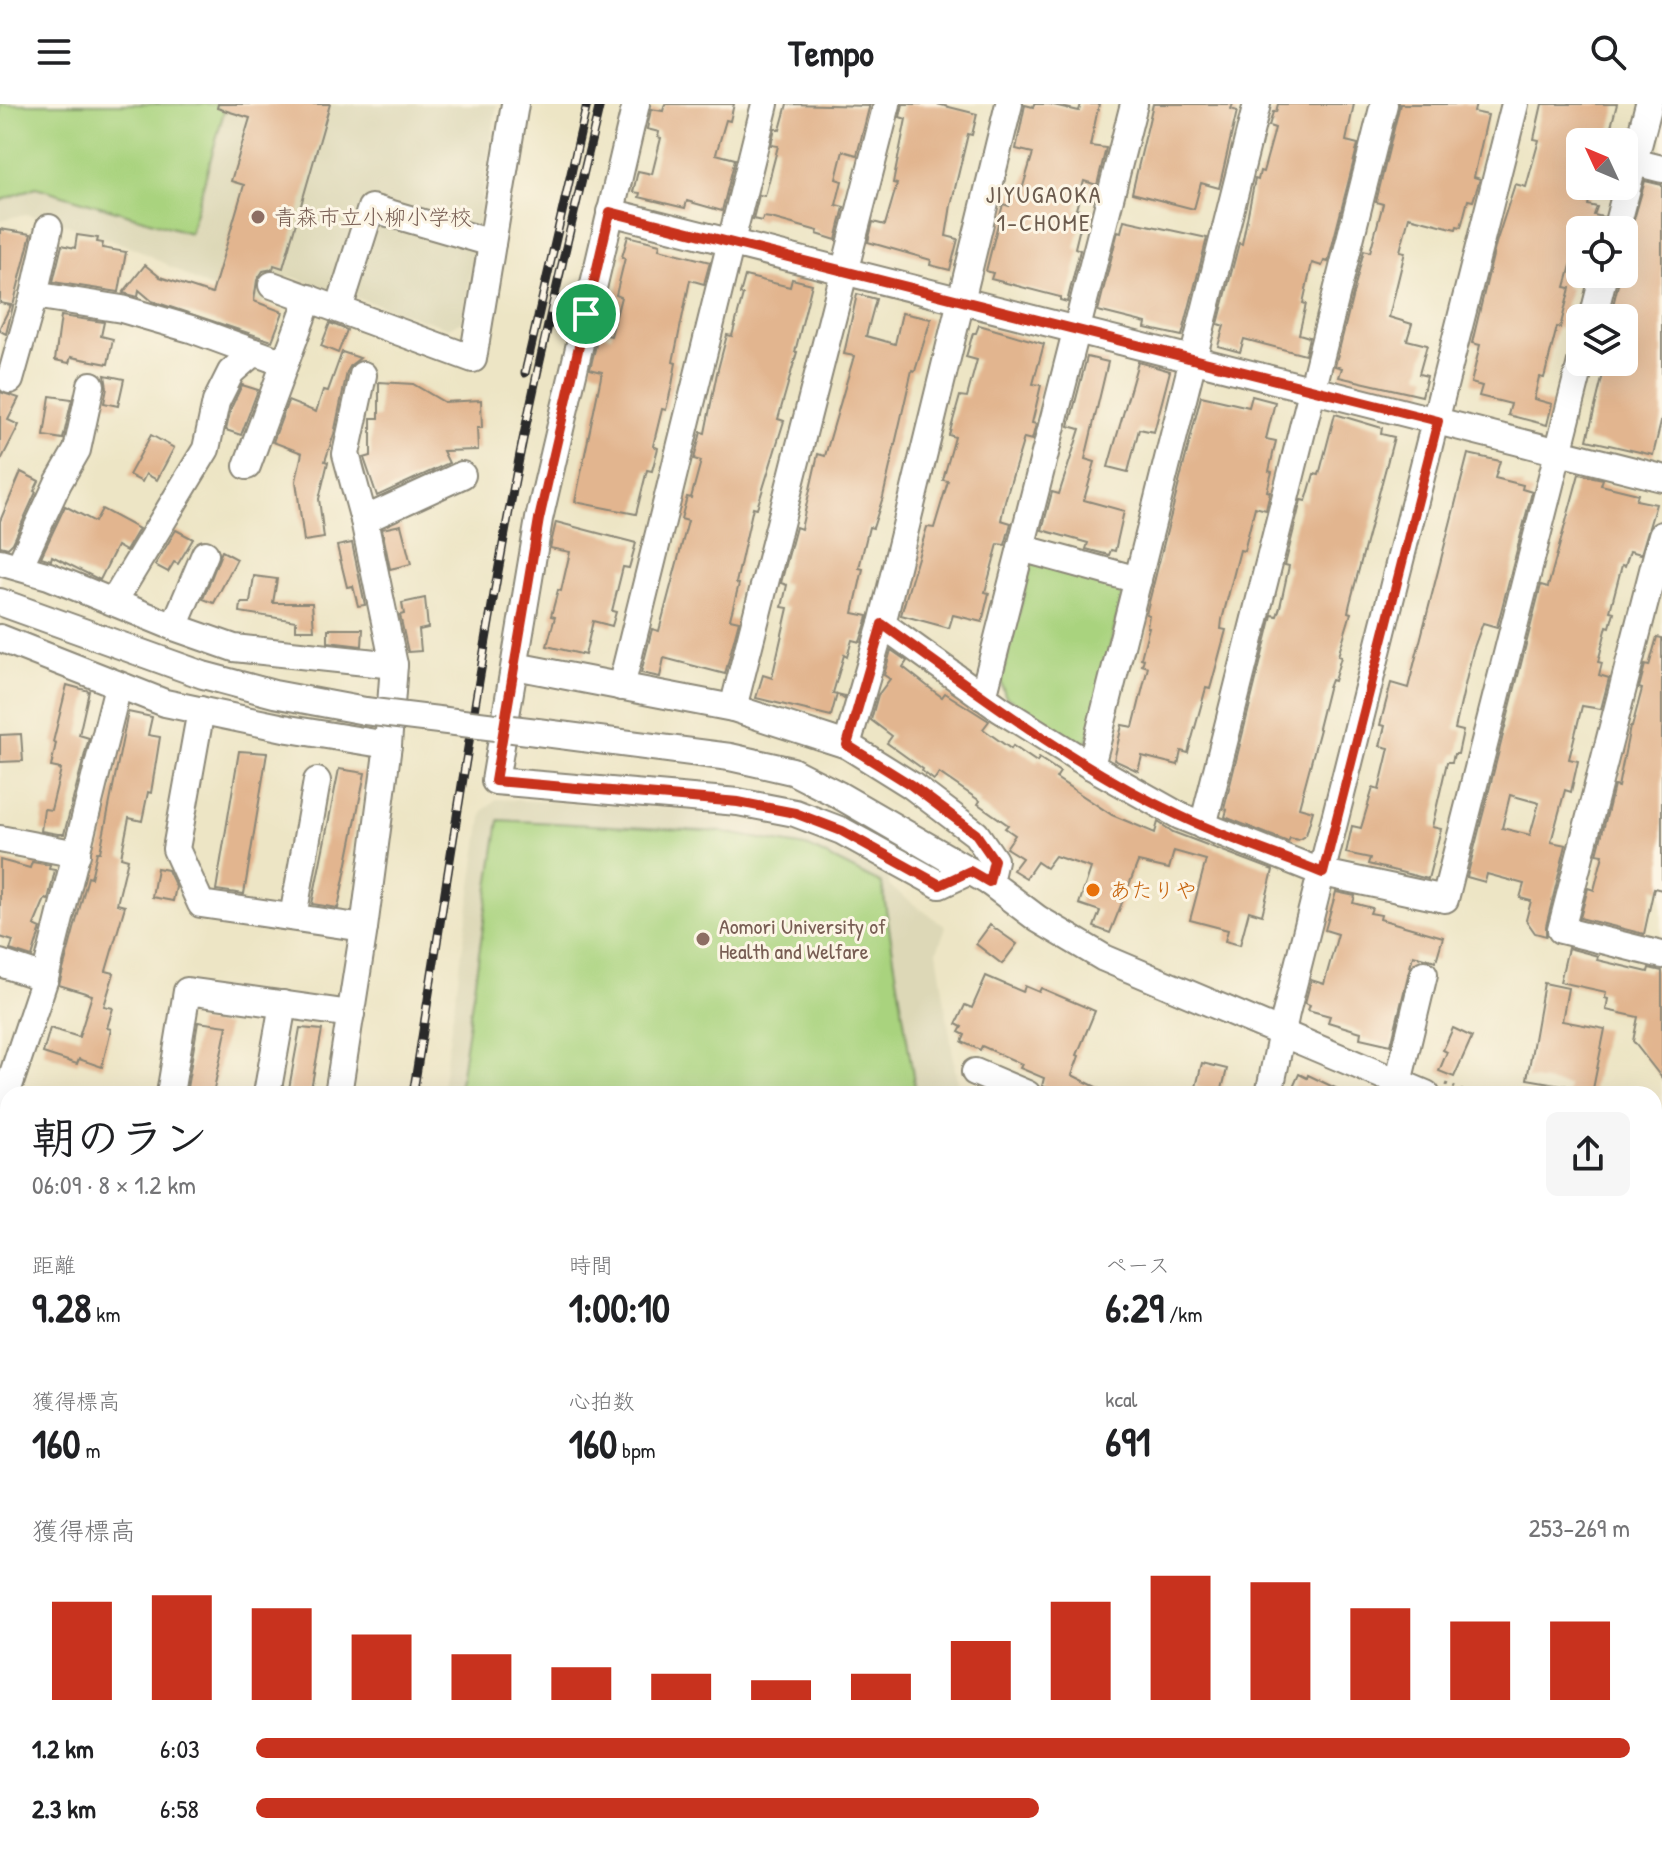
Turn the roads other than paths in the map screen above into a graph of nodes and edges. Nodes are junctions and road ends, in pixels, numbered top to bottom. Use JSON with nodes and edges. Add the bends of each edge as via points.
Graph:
{"nodes":[{"id":1,"x":515,"y":104,"type":"edge"},
{"id":2,"x":636,"y":104,"type":"edge"},
{"id":3,"x":765,"y":104,"type":"edge"},
{"id":4,"x":887,"y":104,"type":"edge"},
{"id":5,"x":1009,"y":104,"type":"edge"},
{"id":6,"x":1134,"y":104,"type":"edge"},
{"id":7,"x":1257,"y":104,"type":"edge"},
{"id":8,"x":1384,"y":104,"type":"edge"},
{"id":9,"x":1515,"y":104,"type":"edge"},
{"id":10,"x":1649,"y":104,"type":"edge"},
{"id":11,"x":1638,"y":147,"type":"edge"},
{"id":12,"x":1638,"y":163,"type":"edge"},
{"id":13,"x":1662,"y":169,"type":"edge"},
{"id":14,"x":610,"y":212,"type":"junction"},
{"id":15,"x":49,"y":228,"type":"dead end"},
{"id":16,"x":730,"y":241,"type":"junction"},
{"id":17,"x":492,"y":243,"type":"junction"},
{"id":18,"x":844,"y":271,"type":"junction"},
{"id":19,"x":272,"y":285,"type":"dead end"},
{"id":20,"x":34,"y":295,"type":"junction"},
{"id":21,"x":309,"y":298,"type":"junction"},
{"id":22,"x":961,"y":301,"type":"junction"},
{"id":23,"x":339,"y":309,"type":"junction"},
{"id":24,"x":1076,"y":331,"type":"junction"},
{"id":25,"x":254,"y":352,"type":"junction"},
{"id":26,"x":1193,"y":360,"type":"junction"},
{"id":27,"x":284,"y":363,"type":"junction"},
{"id":28,"x":363,"y":375,"type":"dead end"},
{"id":29,"x":1577,"y":376,"type":"edge"},
{"id":30,"x":10,"y":379,"type":"edge"},
{"id":31,"x":91,"y":385,"type":"dead end"},
{"id":32,"x":1311,"y":389,"type":"junction"},
{"id":33,"x":1438,"y":421,"type":"junction"},
{"id":34,"x":1558,"y":452,"type":"junction"},
{"id":35,"x":247,"y":466,"type":"dead end"},
{"id":36,"x":462,"y":475,"type":"dead end"},
{"id":37,"x":1662,"y":478,"type":"edge"},
{"id":38,"x":364,"y":520,"type":"junction"},
{"id":39,"x":1662,"y":535,"type":"edge"},
{"id":40,"x":1021,"y":548,"type":"junction"},
{"id":41,"x":205,"y":554,"type":"dead end"},
{"id":42,"x":9,"y":564,"type":"edge"},
{"id":43,"x":1138,"y":580,"type":"junction"},
{"id":44,"x":114,"y":601,"type":"junction"},
{"id":45,"x":0,"y":602,"type":"edge"},
{"id":46,"x":882,"y":624,"type":"junction"},
{"id":47,"x":174,"y":627,"type":"junction"},
{"id":48,"x":0,"y":638,"type":"edge"},
{"id":49,"x":394,"y":665,"type":"junction"},
{"id":50,"x":515,"y":666,"type":"junction"},
{"id":51,"x":118,"y":686,"type":"junction"},
{"id":52,"x":621,"y":687,"type":"junction"},
{"id":53,"x":983,"y":697,"type":"junction"},
{"id":54,"x":733,"y":708,"type":"junction"},
{"id":55,"x":201,"y":710,"type":"junction"},
{"id":56,"x":388,"y":745,"type":"junction"},
{"id":57,"x":847,"y":745,"type":"junction"},
{"id":58,"x":1091,"y":766,"type":"junction"},
{"id":59,"x":317,"y":781,"type":"dead end"},
{"id":60,"x":1203,"y":826,"type":"junction"},
{"id":61,"x":0,"y":839,"type":"edge"},
{"id":62,"x":77,"y":854,"type":"junction"},
{"id":63,"x":1323,"y":873,"type":"junction"},
{"id":64,"x":980,"y":876,"type":"junction"},
{"id":65,"x":293,"y":917,"type":"junction"},
{"id":66,"x":364,"y":928,"type":"junction"},
{"id":67,"x":1662,"y":955,"type":"edge"},
{"id":68,"x":0,"y":963,"type":"edge"},
{"id":69,"x":1424,"y":974,"type":"dead end"},
{"id":70,"x":45,"y":978,"type":"junction"},
{"id":71,"x":283,"y":1004,"type":"junction"},
{"id":72,"x":351,"y":1014,"type":"junction"},
{"id":73,"x":1281,"y":1034,"type":"junction"},
{"id":74,"x":975,"y":1072,"type":"dead end"},
{"id":75,"x":9,"y":1086,"type":"edge"},
{"id":76,"x":171,"y":1086,"type":"edge"},
{"id":77,"x":268,"y":1086,"type":"edge"},
{"id":78,"x":339,"y":1086,"type":"edge"},
{"id":79,"x":1008,"y":1086,"type":"edge"},
{"id":80,"x":1271,"y":1086,"type":"edge"},
{"id":81,"x":1401,"y":1086,"type":"edge"},
{"id":82,"x":1408,"y":1086,"type":"edge"}],
"edges":[{"from":1,"to":17,"type":"street"},
{"from":2,"to":14,"type":"street"},
{"from":3,"to":16,"type":"street"},
{"from":4,"to":18,"type":"street"},
{"from":5,"to":22,"type":"street"},
{"from":6,"to":24,"type":"street"},
{"from":7,"to":26,"type":"street"},
{"from":8,"to":32,"type":"street"},
{"from":9,"to":33,"type":"street"},
{"from":10,"to":11,"type":"street"},
{"from":12,"to":13,"type":"street"},
{"from":14,"to":16,"type":"street"},
{"from":14,"to":50,"type":"street","via":[[539,519]]},
{"from":15,"to":20,"type":"street"},
{"from":16,"to":18,"type":"street"},
{"from":16,"to":52,"type":"street"},
{"from":17,"to":23,"type":"street","via":[[371,208]]},
{"from":17,"to":23,"type":"street","via":[[473,359]]},
{"from":18,"to":22,"type":"street"},
{"from":18,"to":54,"type":"street"},
{"from":19,"to":21,"type":"street"},
{"from":20,"to":25,"type":"street","via":[[122,309]]},
{"from":20,"to":30,"type":"street"},
{"from":21,"to":23,"type":"street"},
{"from":21,"to":27,"type":"street"},
{"from":22,"to":24,"type":"street"},
{"from":22,"to":46,"type":"street"},
{"from":24,"to":26,"type":"street"},
{"from":24,"to":40,"type":"street"},
{"from":25,"to":27,"type":"street"},
{"from":25,"to":44,"type":"street","via":[[231,372],[216,402],[206,449]]},
{"from":26,"to":32,"type":"street"},
{"from":26,"to":43,"type":"street"},
{"from":27,"to":35,"type":"street"},
{"from":28,"to":38,"type":"street","via":[[346,454]]},
{"from":29,"to":34,"type":"street"},
{"from":31,"to":42,"type":"street","via":[[77,450]]},
{"from":32,"to":33,"type":"street"},
{"from":32,"to":60,"type":"street"},
{"from":33,"to":34,"type":"street"},
{"from":33,"to":63,"type":"street"},
{"from":34,"to":37,"type":"street"},
{"from":34,"to":63,"type":"street","via":[[1445,899]]},
{"from":36,"to":38,"type":"street"},
{"from":38,"to":49,"type":"street"},
{"from":39,"to":67,"type":"street","via":[[1561,930]]},
{"from":40,"to":43,"type":"street"},
{"from":40,"to":53,"type":"street"},
{"from":41,"to":47,"type":"street"},
{"from":42,"to":44,"type":"street"},
{"from":43,"to":58,"type":"street"},
{"from":44,"to":47,"type":"street"},
{"from":45,"to":64,"type":"street","bridge":true,"via":[[203,675],[274,694],[365,711],[730,757],[792,771]]},
{"from":46,"to":53,"type":"street"},
{"from":46,"to":57,"type":"street"},
{"from":47,"to":49,"type":"street","via":[[234,648]]},
{"from":48,"to":51,"type":"street"},
{"from":49,"to":56,"type":"street"},
{"from":50,"to":52,"type":"street"},
{"from":50,"to":64,"type":"street","via":[[495,781],[738,802],[795,813],[842,831],[940,885]]},
{"from":51,"to":55,"type":"street"},
{"from":51,"to":62,"type":"street"},
{"from":52,"to":54,"type":"street"},
{"from":53,"to":58,"type":"street"},
{"from":54,"to":57,"type":"street"},
{"from":55,"to":56,"type":"street"},
{"from":55,"to":65,"type":"street","via":[[176,849],[201,904]]},
{"from":56,"to":66,"type":"street"},
{"from":57,"to":64,"type":"street","via":[[976,834],[994,860]]},
{"from":58,"to":60,"type":"street"},
{"from":59,"to":65,"type":"street"},
{"from":60,"to":63,"type":"street"},
{"from":61,"to":62,"type":"street"},
{"from":62,"to":70,"type":"street"},
{"from":63,"to":73,"type":"street"},
{"from":64,"to":73,"type":"street","via":[[1104,958]]},
{"from":65,"to":66,"type":"street"},
{"from":66,"to":72,"type":"street"},
{"from":68,"to":70,"type":"street"},
{"from":69,"to":82,"type":"street"},
{"from":70,"to":75,"type":"street"},
{"from":71,"to":72,"type":"street"},
{"from":71,"to":76,"type":"street","via":[[187,991]]},
{"from":71,"to":77,"type":"street"},
{"from":72,"to":78,"type":"street"},
{"from":73,"to":80,"type":"street"},
{"from":73,"to":81,"type":"street"},
{"from":74,"to":79,"type":"street"}]}
